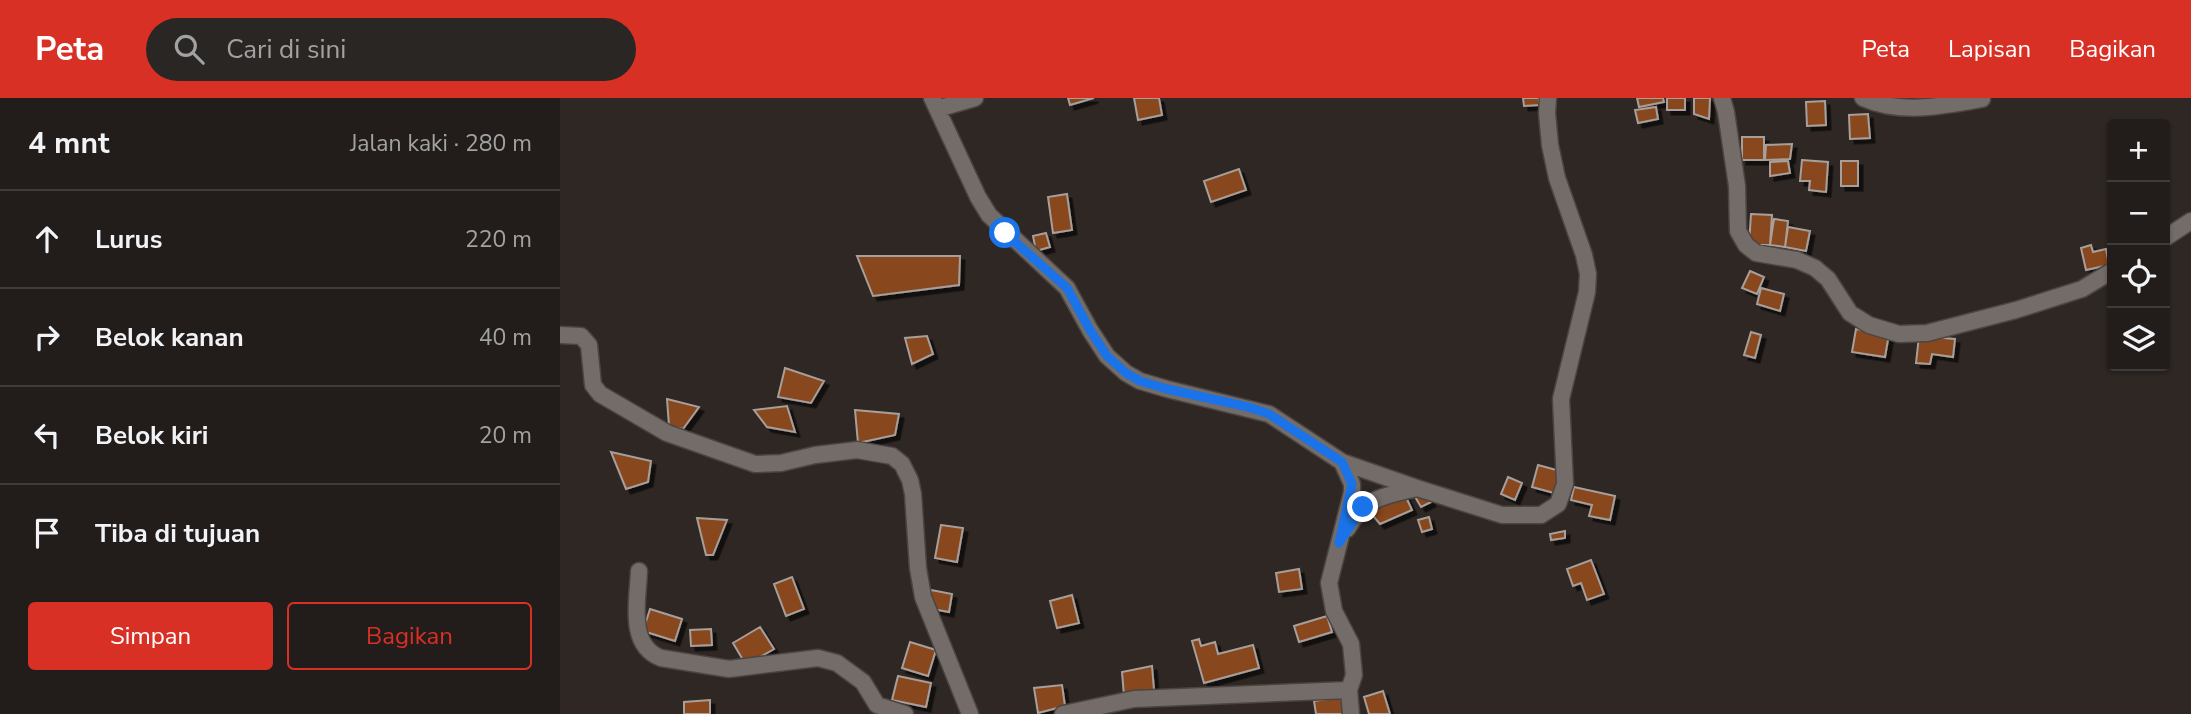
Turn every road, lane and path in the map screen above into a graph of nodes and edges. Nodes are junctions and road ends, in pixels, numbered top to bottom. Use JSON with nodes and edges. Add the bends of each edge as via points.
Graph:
{"nodes":[{"id":1,"x":975,"y":98,"type":"edge"},
{"id":2,"x":1548,"y":98,"type":"edge"},
{"id":3,"x":1722,"y":98,"type":"edge"},
{"id":4,"x":1863,"y":98,"type":"edge"},
{"id":5,"x":1982,"y":99,"type":"edge"},
{"id":6,"x":935,"y":103,"type":"edge"},
{"id":7,"x":2191,"y":221,"type":"edge"},
{"id":8,"x":2170,"y":235,"type":"edge"},
{"id":9,"x":2107,"y":274,"type":"edge"},
{"id":10,"x":560,"y":335,"type":"edge"},
{"id":11,"x":1342,"y":462,"type":"junction"},
{"id":12,"x":1417,"y":488,"type":"junction"},
{"id":13,"x":1339,"y":543,"type":"junction"},
{"id":14,"x":639,"y":571,"type":"dead end"},
{"id":15,"x":1349,"y":690,"type":"junction"},
{"id":16,"x":878,"y":710,"type":"edge"},
{"id":17,"x":905,"y":714,"type":"edge"},
{"id":18,"x":970,"y":714,"type":"edge"},
{"id":19,"x":1063,"y":714,"type":"edge"},
{"id":20,"x":1351,"y":714,"type":"edge"}],
"edges":[{"from":1,"to":6,"type":"street"},
{"from":2,"to":12,"type":"street","via":[[1557,178],[1588,274],[1560,399],[1565,484],[1558,504],[1541,515],[1502,514]]},
{"from":3,"to":9,"type":"street","via":[[1737,186],[1738,231],[1746,245],[1756,253],[1815,268],[1828,279],[1850,313],[1869,325],[1899,334],[1927,333],[2082,289]]},
{"from":4,"to":5,"type":"street","via":[[1896,107]]},
{"from":6,"to":11,"type":"street","via":[[989,215],[1067,288],[1107,356],[1126,373],[1167,389],[1269,414]]},
{"from":7,"to":8,"type":"street"},
{"from":10,"to":18,"type":"street","via":[[581,336],[589,345],[593,384],[600,394],[667,433],[755,464],[857,450],[892,456],[902,464],[911,480],[923,597]]},
{"from":11,"to":12,"type":"street"},
{"from":11,"to":13,"type":"street","via":[[1352,484]]},
{"from":12,"to":13,"type":"street","via":[[1363,507]]},
{"from":13,"to":15,"type":"street","via":[[1329,583],[1334,611],[1351,643],[1354,674]]},
{"from":14,"to":16,"type":"street","via":[[637,627],[650,654],[729,669],[818,658],[837,663],[863,682]]},
{"from":15,"to":19,"type":"street","via":[[1134,699]]},
{"from":15,"to":20,"type":"street"},
{"from":16,"to":17,"type":"street"}]}
